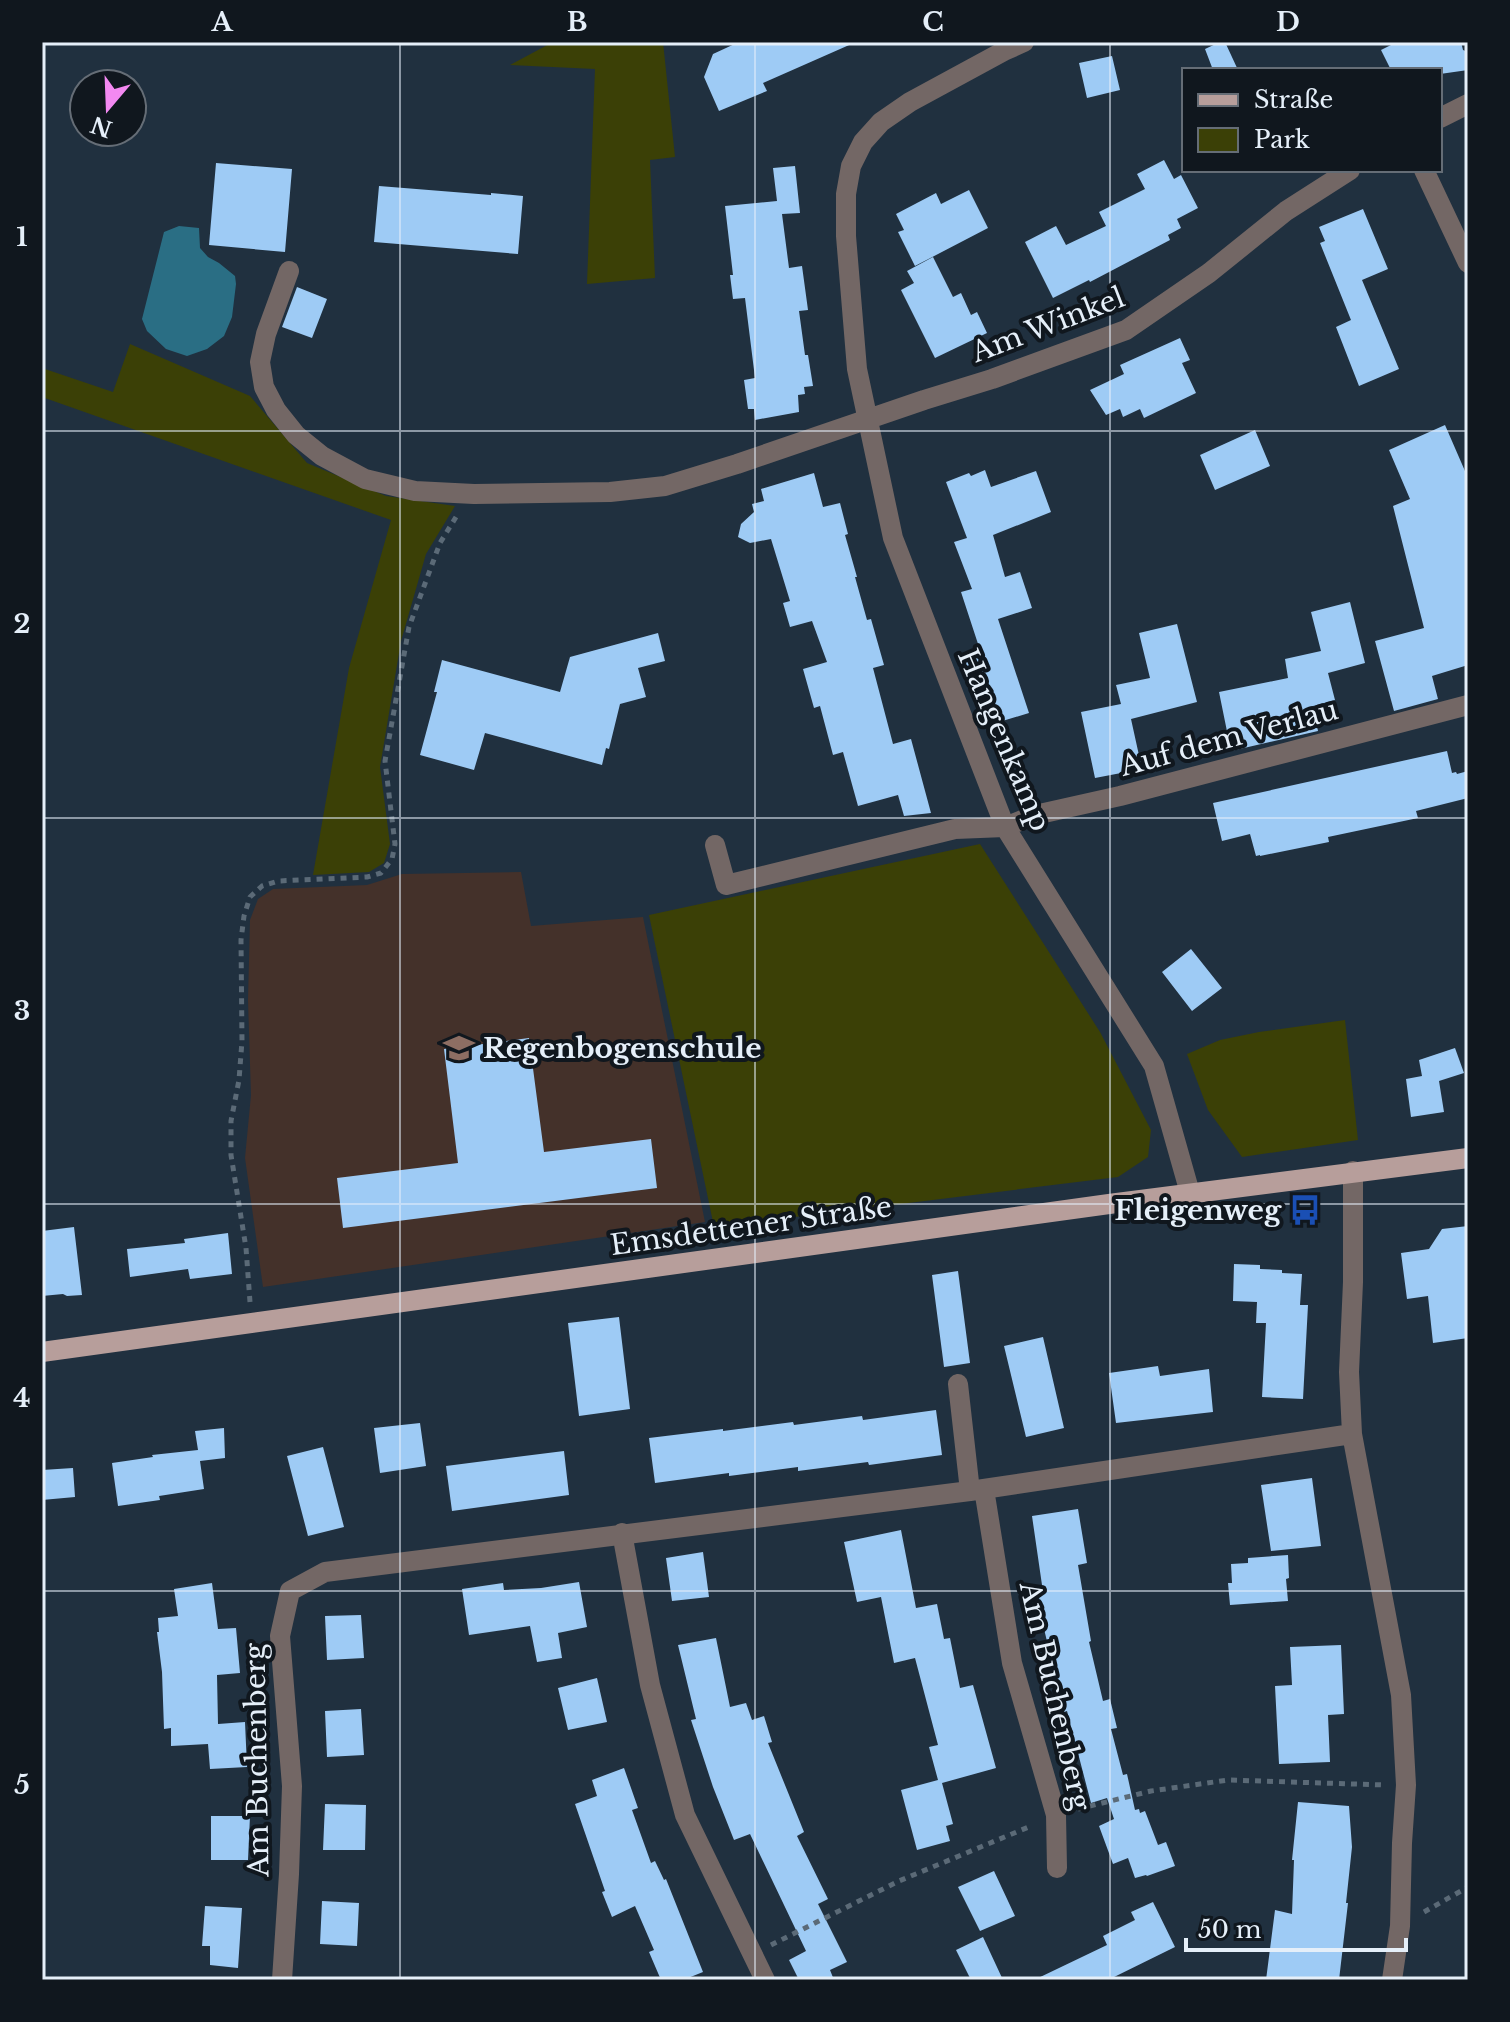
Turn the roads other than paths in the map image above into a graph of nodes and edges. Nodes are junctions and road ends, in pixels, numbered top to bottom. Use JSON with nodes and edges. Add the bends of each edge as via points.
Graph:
{"nodes":[{"id":1,"x":1024,"y":42,"type":"edge"},
{"id":2,"x":1468,"y":104,"type":"edge"},
{"id":3,"x":1442,"y":117,"type":"edge"},
{"id":4,"x":1347,"y":172,"type":"edge"},
{"id":5,"x":1425,"y":172,"type":"edge"},
{"id":6,"x":1468,"y":263,"type":"edge"},
{"id":7,"x":289,"y":271,"type":"dead end"},
{"id":8,"x":869,"y":419,"type":"junction"},
{"id":9,"x":1468,"y":705,"type":"edge"},
{"id":10,"x":1005,"y":827,"type":"junction"},
{"id":11,"x":715,"y":845,"type":"dead end"},
{"id":12,"x":1468,"y":1158,"type":"edge"},
{"id":13,"x":1353,"y":1171,"type":"junction"},
{"id":14,"x":1190,"y":1193,"type":"junction"},
{"id":15,"x":42,"y":1352,"type":"edge"},
{"id":16,"x":958,"y":1384,"type":"dead end"},
{"id":17,"x":1352,"y":1434,"type":"junction"},
{"id":18,"x":977,"y":1490,"type":"junction"},
{"id":19,"x":622,"y":1533,"type":"junction"},
{"id":20,"x":1057,"y":1868,"type":"dead end"},
{"id":21,"x":282,"y":1980,"type":"edge"},
{"id":22,"x":765,"y":1980,"type":"edge"},
{"id":23,"x":1392,"y":1980,"type":"edge"}],
"edges":[{"from":1,"to":8,"type":"street","name":"Hangenkamp","via":[[881,122],[851,166],[846,236],[857,369]]},
{"from":2,"to":3,"type":"street"},
{"from":4,"to":8,"type":"street","name":"Am Winkel","via":[[1126,330]]},
{"from":5,"to":6,"type":"street"},
{"from":7,"to":8,"type":"street","via":[[266,334],[260,362],[264,387],[296,435],[365,479],[415,491],[474,494],[665,486]]},
{"from":8,"to":10,"type":"street","name":"Hangenkamp","via":[[893,538]]},
{"from":9,"to":10,"type":"street","name":"Auf dem Verlau"},
{"from":10,"to":11,"type":"street","name":"Auf dem Verlau","via":[[955,829],[726,885]]},
{"from":10,"to":14,"type":"street","name":"Hangenkamp","via":[[1154,1066]]},
{"from":12,"to":13,"type":"main road","name":"Emsdettener Straße"},
{"from":13,"to":14,"type":"main road","name":"Emsdettener Straße"},
{"from":13,"to":17,"type":"street"},
{"from":14,"to":15,"type":"main road","name":"Emsdettener Straße"},
{"from":16,"to":18,"type":"street"},
{"from":17,"to":18,"type":"street","name":"Am Buchenberg"},
{"from":17,"to":23,"type":"street","via":[[1401,1695],[1406,1785],[1400,1926]]},
{"from":18,"to":19,"type":"street","name":"Am Buchenberg"},
{"from":18,"to":20,"type":"street","name":"Am Buchenberg","via":[[1012,1663],[1056,1815]]},
{"from":19,"to":21,"type":"street","name":"Am Buchenberg","via":[[325,1572],[290,1591],[280,1636],[292,1786]]},
{"from":19,"to":22,"type":"street","via":[[650,1685],[685,1815]]}]}
